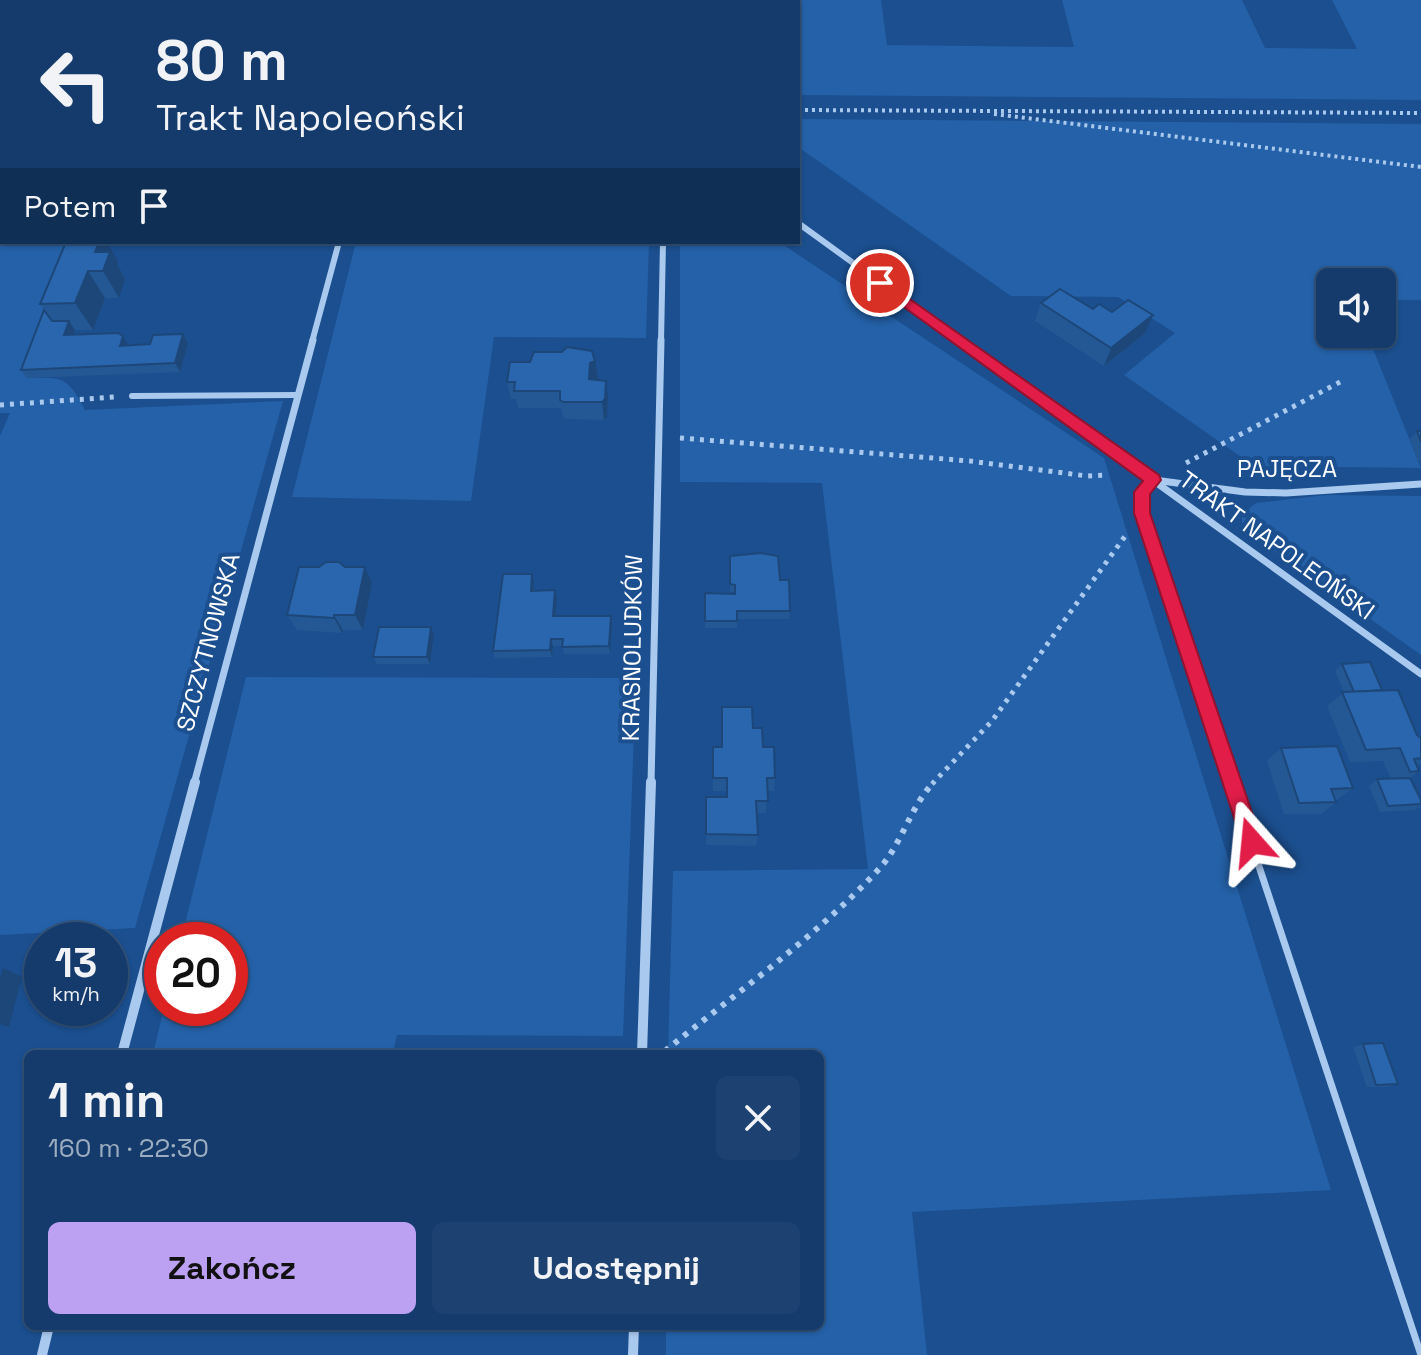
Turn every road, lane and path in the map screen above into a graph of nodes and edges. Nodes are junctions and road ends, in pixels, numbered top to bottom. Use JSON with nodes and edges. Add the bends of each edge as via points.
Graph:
{"nodes":[{"id":1,"x":800,"y":110,"type":"edge"},
{"id":2,"x":969,"y":111,"type":"junction"},
{"id":3,"x":1421,"y":113,"type":"edge"},
{"id":4,"x":1421,"y":167,"type":"edge"},
{"id":5,"x":800,"y":224,"type":"edge"},
{"id":6,"x":338,"y":244,"type":"edge"},
{"id":7,"x":663,"y":244,"type":"edge"},
{"id":8,"x":1342,"y":381,"type":"dead end"},
{"id":9,"x":297,"y":395,"type":"junction"},
{"id":10,"x":132,"y":396,"type":"joint"},
{"id":11,"x":0,"y":405,"type":"edge"},
{"id":12,"x":659,"y":436,"type":"junction"},
{"id":13,"x":1108,"y":475,"type":"dead end"},
{"id":14,"x":1153,"y":480,"type":"junction"},
{"id":15,"x":1421,"y":484,"type":"edge"},
{"id":16,"x":1142,"y":513,"type":"junction"},
{"id":17,"x":1421,"y":674,"type":"edge"},
{"id":18,"x":123,"y":1050,"type":"edge"},
{"id":19,"x":642,"y":1050,"type":"edge"},
{"id":20,"x":665,"y":1050,"type":"edge"},
{"id":21,"x":48,"y":1330,"type":"edge"},
{"id":22,"x":634,"y":1330,"type":"edge"},
{"id":23,"x":42,"y":1355,"type":"edge"},
{"id":24,"x":633,"y":1355,"type":"edge"},
{"id":25,"x":1421,"y":1355,"type":"edge"}],
"edges":[{"from":1,"to":2,"type":"path"},
{"from":2,"to":3,"type":"path"},
{"from":2,"to":4,"type":"path"},
{"from":5,"to":14,"type":"street","name":"TRAKT NAPOLEOŃSKI"},
{"from":6,"to":9,"type":"street","name":"SZCZYTNOWSKA"},
{"from":7,"to":12,"type":"street","name":"KRASNOLUDKÓW"},
{"from":8,"to":14,"type":"path"},
{"from":9,"to":10,"type":"lane"},
{"from":9,"to":18,"type":"street","name":"SZCZYTNOWSKA"},
{"from":10,"to":11,"type":"path"},
{"from":12,"to":13,"type":"path"},
{"from":12,"to":19,"type":"street","name":"KRASNOLUDKÓW"},
{"from":14,"to":15,"type":"street","name":"PAJĘCZA","via":[[1286,493]]},
{"from":14,"to":16,"type":"lane","via":[[1142,492]]},
{"from":14,"to":17,"type":"street","name":"TRAKT NAPOLEOŃSKI"},
{"from":16,"to":20,"type":"path","via":[[992,721],[922,794],[882,866],[845,903]]},
{"from":16,"to":25,"type":"lane"},
{"from":21,"to":23,"type":"street"},
{"from":22,"to":24,"type":"street"}]}
